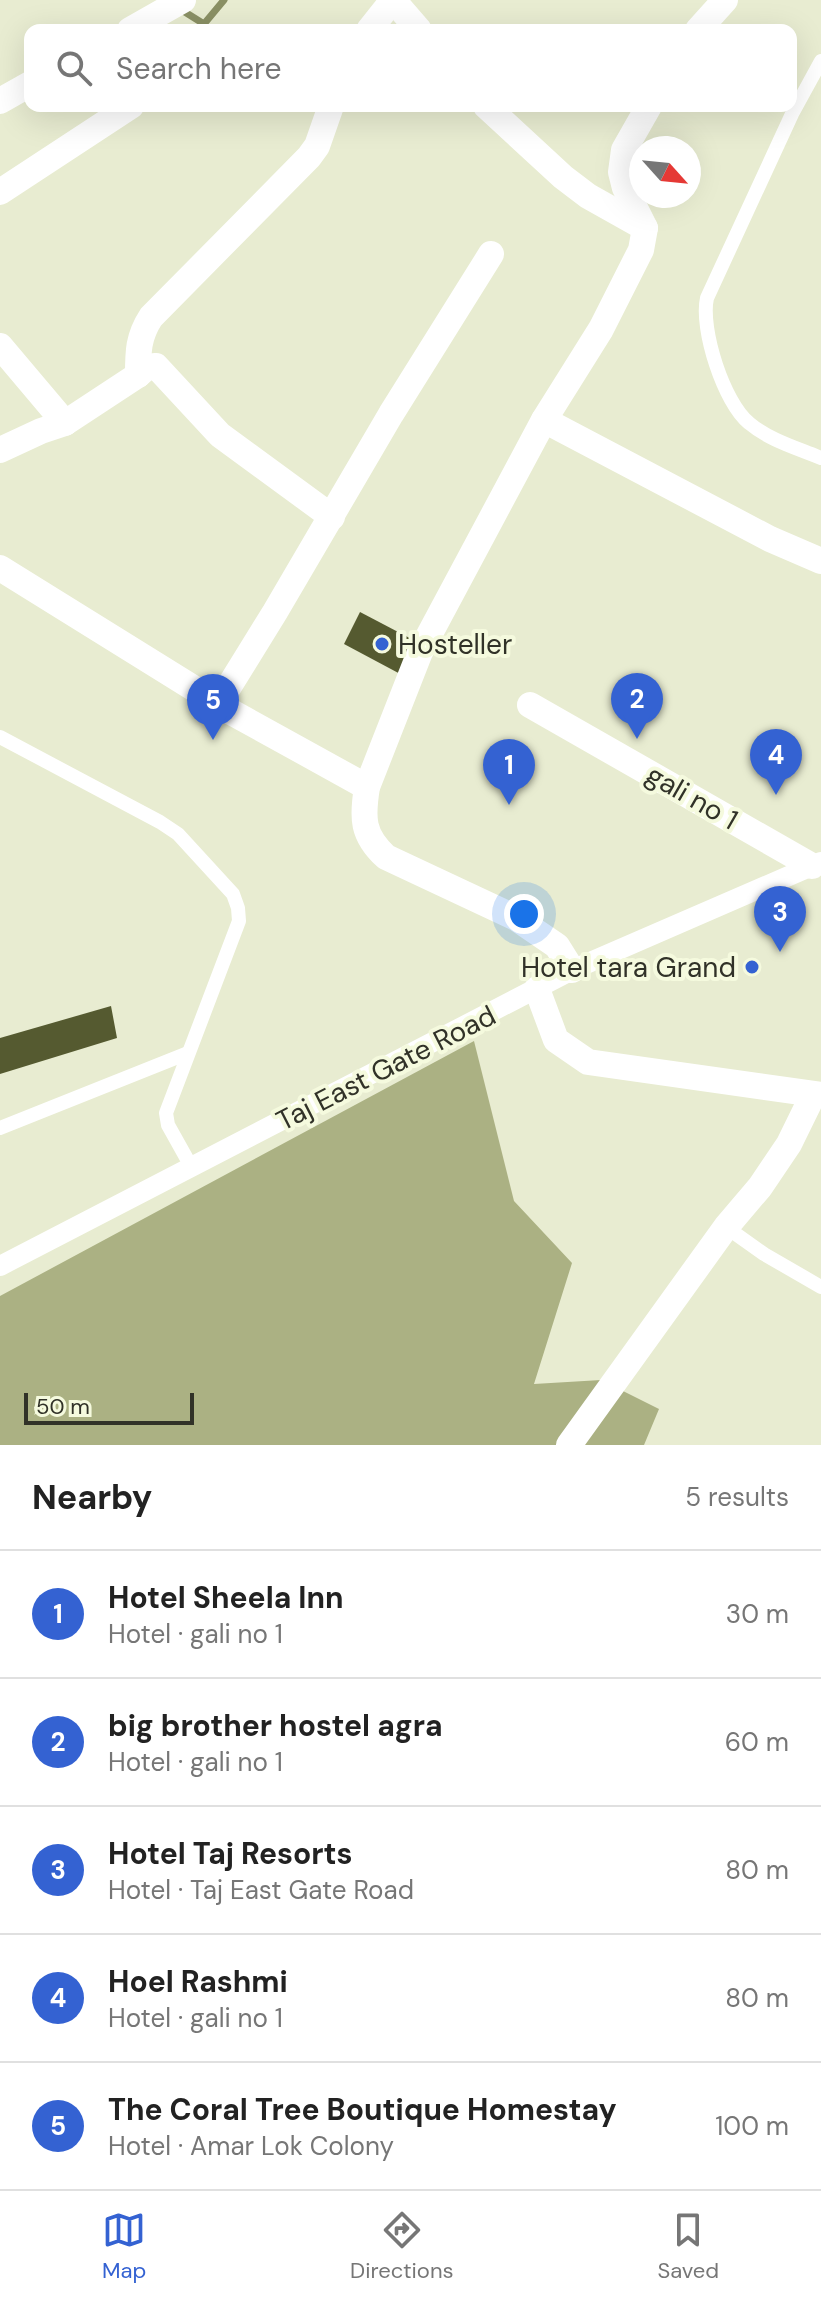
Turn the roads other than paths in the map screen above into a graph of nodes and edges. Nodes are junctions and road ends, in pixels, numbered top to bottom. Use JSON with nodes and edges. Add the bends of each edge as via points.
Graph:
{"nodes":[{"id":1,"x":183,"y":0,"type":"edge"},
{"id":2,"x":393,"y":0,"type":"edge"},
{"id":3,"x":725,"y":0,"type":"edge"},
{"id":4,"x":159,"y":24,"type":"edge"},
{"id":5,"x":374,"y":24,"type":"edge"},
{"id":6,"x":414,"y":24,"type":"edge"},
{"id":7,"x":703,"y":24,"type":"edge"},
{"id":8,"x":821,"y":61,"type":"edge"},
{"id":9,"x":24,"y":87,"type":"edge"},
{"id":10,"x":0,"y":101,"type":"edge"},
{"id":11,"x":797,"y":105,"type":"edge"},
{"id":12,"x":122,"y":112,"type":"edge"},
{"id":13,"x":329,"y":112,"type":"edge"},
{"id":14,"x":493,"y":112,"type":"edge"},
{"id":15,"x":646,"y":112,"type":"edge"},
{"id":16,"x":793,"y":112,"type":"edge"},
{"id":17,"x":0,"y":192,"type":"edge"},
{"id":18,"x":645,"y":228,"type":"junction"},
{"id":19,"x":491,"y":254,"type":"dead end"},
{"id":20,"x":0,"y":347,"type":"edge"},
{"id":21,"x":138,"y":375,"type":"junction"},
{"id":22,"x":544,"y":420,"type":"junction"},
{"id":23,"x":65,"y":423,"type":"junction"},
{"id":24,"x":0,"y":450,"type":"edge"},
{"id":25,"x":821,"y":458,"type":"edge"},
{"id":26,"x":332,"y":517,"type":"junction"},
{"id":27,"x":821,"y":561,"type":"edge"},
{"id":28,"x":0,"y":568,"type":"edge"},
{"id":29,"x":219,"y":704,"type":"junction"},
{"id":30,"x":530,"y":705,"type":"dead end"},
{"id":31,"x":0,"y":737,"type":"edge"},
{"id":32,"x":367,"y":787,"type":"junction"},
{"id":33,"x":817,"y":864,"type":"edge"},
{"id":34,"x":572,"y":970,"type":"junction"},
{"id":35,"x":537,"y":989,"type":"junction"},
{"id":36,"x":188,"y":1053,"type":"junction"},
{"id":37,"x":817,"y":1095,"type":"edge"},
{"id":38,"x":0,"y":1128,"type":"edge"},
{"id":39,"x":192,"y":1168,"type":"junction"},
{"id":40,"x":726,"y":1227,"type":"junction"},
{"id":41,"x":0,"y":1266,"type":"edge"},
{"id":42,"x":821,"y":1287,"type":"edge"},
{"id":43,"x":569,"y":1445,"type":"edge"}],
"edges":[{"from":1,"to":4,"type":"street"},
{"from":2,"to":5,"type":"street"},
{"from":2,"to":6,"type":"street"},
{"from":3,"to":7,"type":"street"},
{"from":8,"to":11,"type":"lane"},
{"from":9,"to":10,"type":"street"},
{"from":12,"to":17,"type":"street"},
{"from":13,"to":21,"type":"street","via":[[309,157],[151,317],[138,346]]},
{"from":14,"to":18,"type":"street","via":[[563,177]]},
{"from":15,"to":18,"type":"street","via":[[624,150],[621,172]]},
{"from":16,"to":25,"type":"lane","via":[[707,298],[705,315],[715,362],[738,412],[755,428]]},
{"from":18,"to":22,"type":"street","via":[[641,250],[601,329]]},
{"from":19,"to":26,"type":"street"},
{"from":20,"to":23,"type":"street"},
{"from":21,"to":23,"type":"street"},
{"from":21,"to":26,"type":"street","via":[[150,366],[159,368],[220,435]]},
{"from":22,"to":27,"type":"street"},
{"from":22,"to":32,"type":"street","via":[[420,652]]},
{"from":23,"to":24,"type":"street"},
{"from":26,"to":29,"type":"street"},
{"from":28,"to":29,"type":"street"},
{"from":29,"to":32,"type":"street"},
{"from":30,"to":33,"type":"street","name":"gali no 1"},
{"from":31,"to":36,"type":"lane","via":[[169,828],[233,894],[239,921]]},
{"from":32,"to":34,"type":"street","via":[[366,831],[386,857],[516,918],[557,946]]},
{"from":33,"to":34,"type":"street","name":"Taj East Gate Road"},
{"from":34,"to":35,"type":"street","name":"Taj East Gate Road"},
{"from":35,"to":37,"type":"street","via":[[556,1040],[588,1062]]},
{"from":35,"to":39,"type":"street","name":"Taj East Gate Road"},
{"from":36,"to":38,"type":"lane"},
{"from":36,"to":39,"type":"lane","via":[[166,1113]]},
{"from":37,"to":40,"type":"street","via":[[760,1187]]},
{"from":39,"to":41,"type":"street","name":"Taj East Gate Road"},
{"from":40,"to":42,"type":"lane"},
{"from":40,"to":43,"type":"street"}]}
